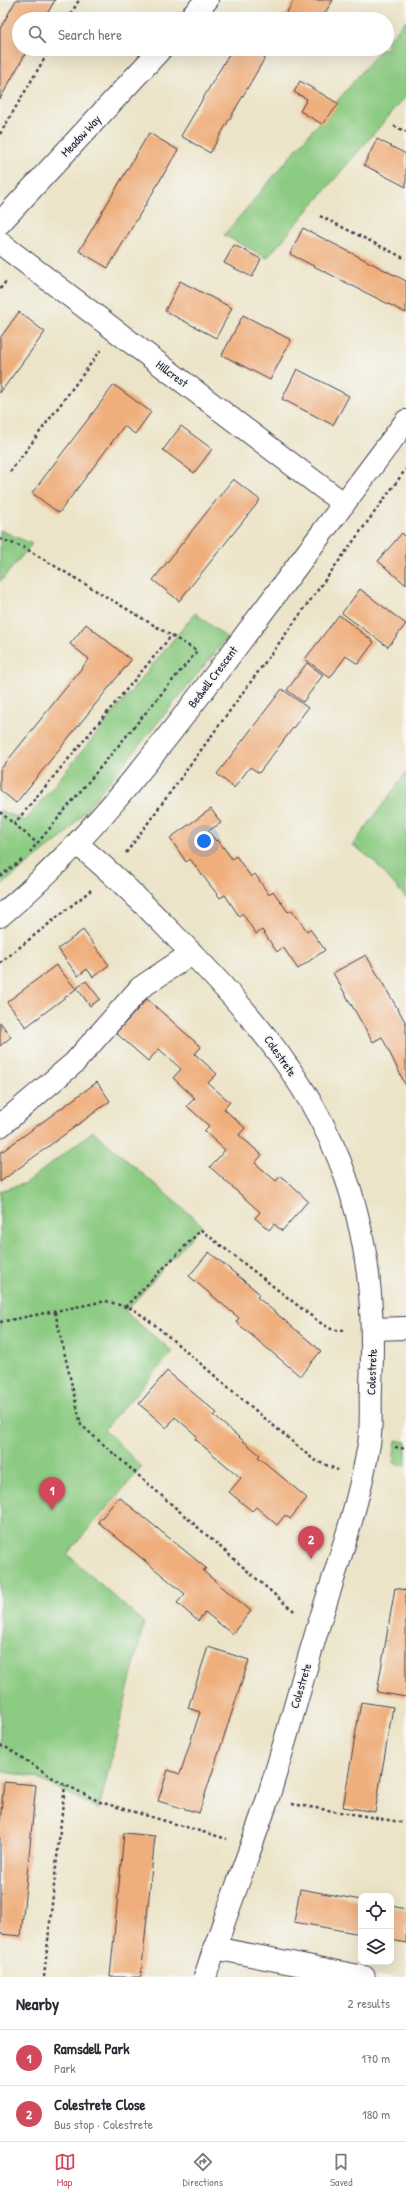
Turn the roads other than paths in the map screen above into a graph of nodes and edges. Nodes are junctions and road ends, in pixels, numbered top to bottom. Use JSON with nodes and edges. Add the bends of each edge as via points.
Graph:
{"nodes":[{"id":1,"x":207,"y":0,"type":"edge"},
{"id":2,"x":196,"y":12,"type":"edge"},
{"id":3,"x":155,"y":56,"type":"edge"},
{"id":4,"x":0,"y":223,"type":"edge"},
{"id":5,"x":0,"y":244,"type":"edge"},
{"id":6,"x":406,"y":420,"type":"edge"},
{"id":7,"x":344,"y":504,"type":"junction"},
{"id":8,"x":77,"y":844,"type":"junction"},
{"id":9,"x":0,"y":916,"type":"edge"},
{"id":10,"x":192,"y":953,"type":"junction"},
{"id":11,"x":0,"y":1126,"type":"edge"},
{"id":12,"x":406,"y":1328,"type":"edge"},
{"id":13,"x":373,"y":1329,"type":"junction"},
{"id":14,"x":214,"y":1948,"type":"junction"},
{"id":15,"x":205,"y":1977,"type":"edge"},
{"id":16,"x":364,"y":1977,"type":"edge"}],
"edges":[{"from":1,"to":2,"type":"street"},
{"from":3,"to":4,"type":"street","name":"Meadow Way"},
{"from":5,"to":7,"type":"street","name":"Hillcrest"},
{"from":6,"to":7,"type":"street","name":"Bedwell Crescent"},
{"from":7,"to":8,"type":"street","name":"Bedwell Crescent","via":[[176,726]]},
{"from":8,"to":9,"type":"street","name":"Bedwell Crescent","via":[[34,888]]},
{"from":8,"to":10,"type":"street","name":"Colestrete","via":[[112,872]]},
{"from":10,"to":11,"type":"street","via":[[140,988],[74,1063]]},
{"from":10,"to":13,"type":"street","name":"Colestrete","via":[[238,1001],[273,1044],[314,1109],[350,1191],[362,1234],[370,1285]]},
{"from":12,"to":13,"type":"street"},
{"from":13,"to":14,"type":"street","name":"Colestrete","via":[[369,1442],[345,1541],[267,1800]]},
{"from":14,"to":15,"type":"street","name":"Colestrete"},
{"from":14,"to":16,"type":"street"}]}
